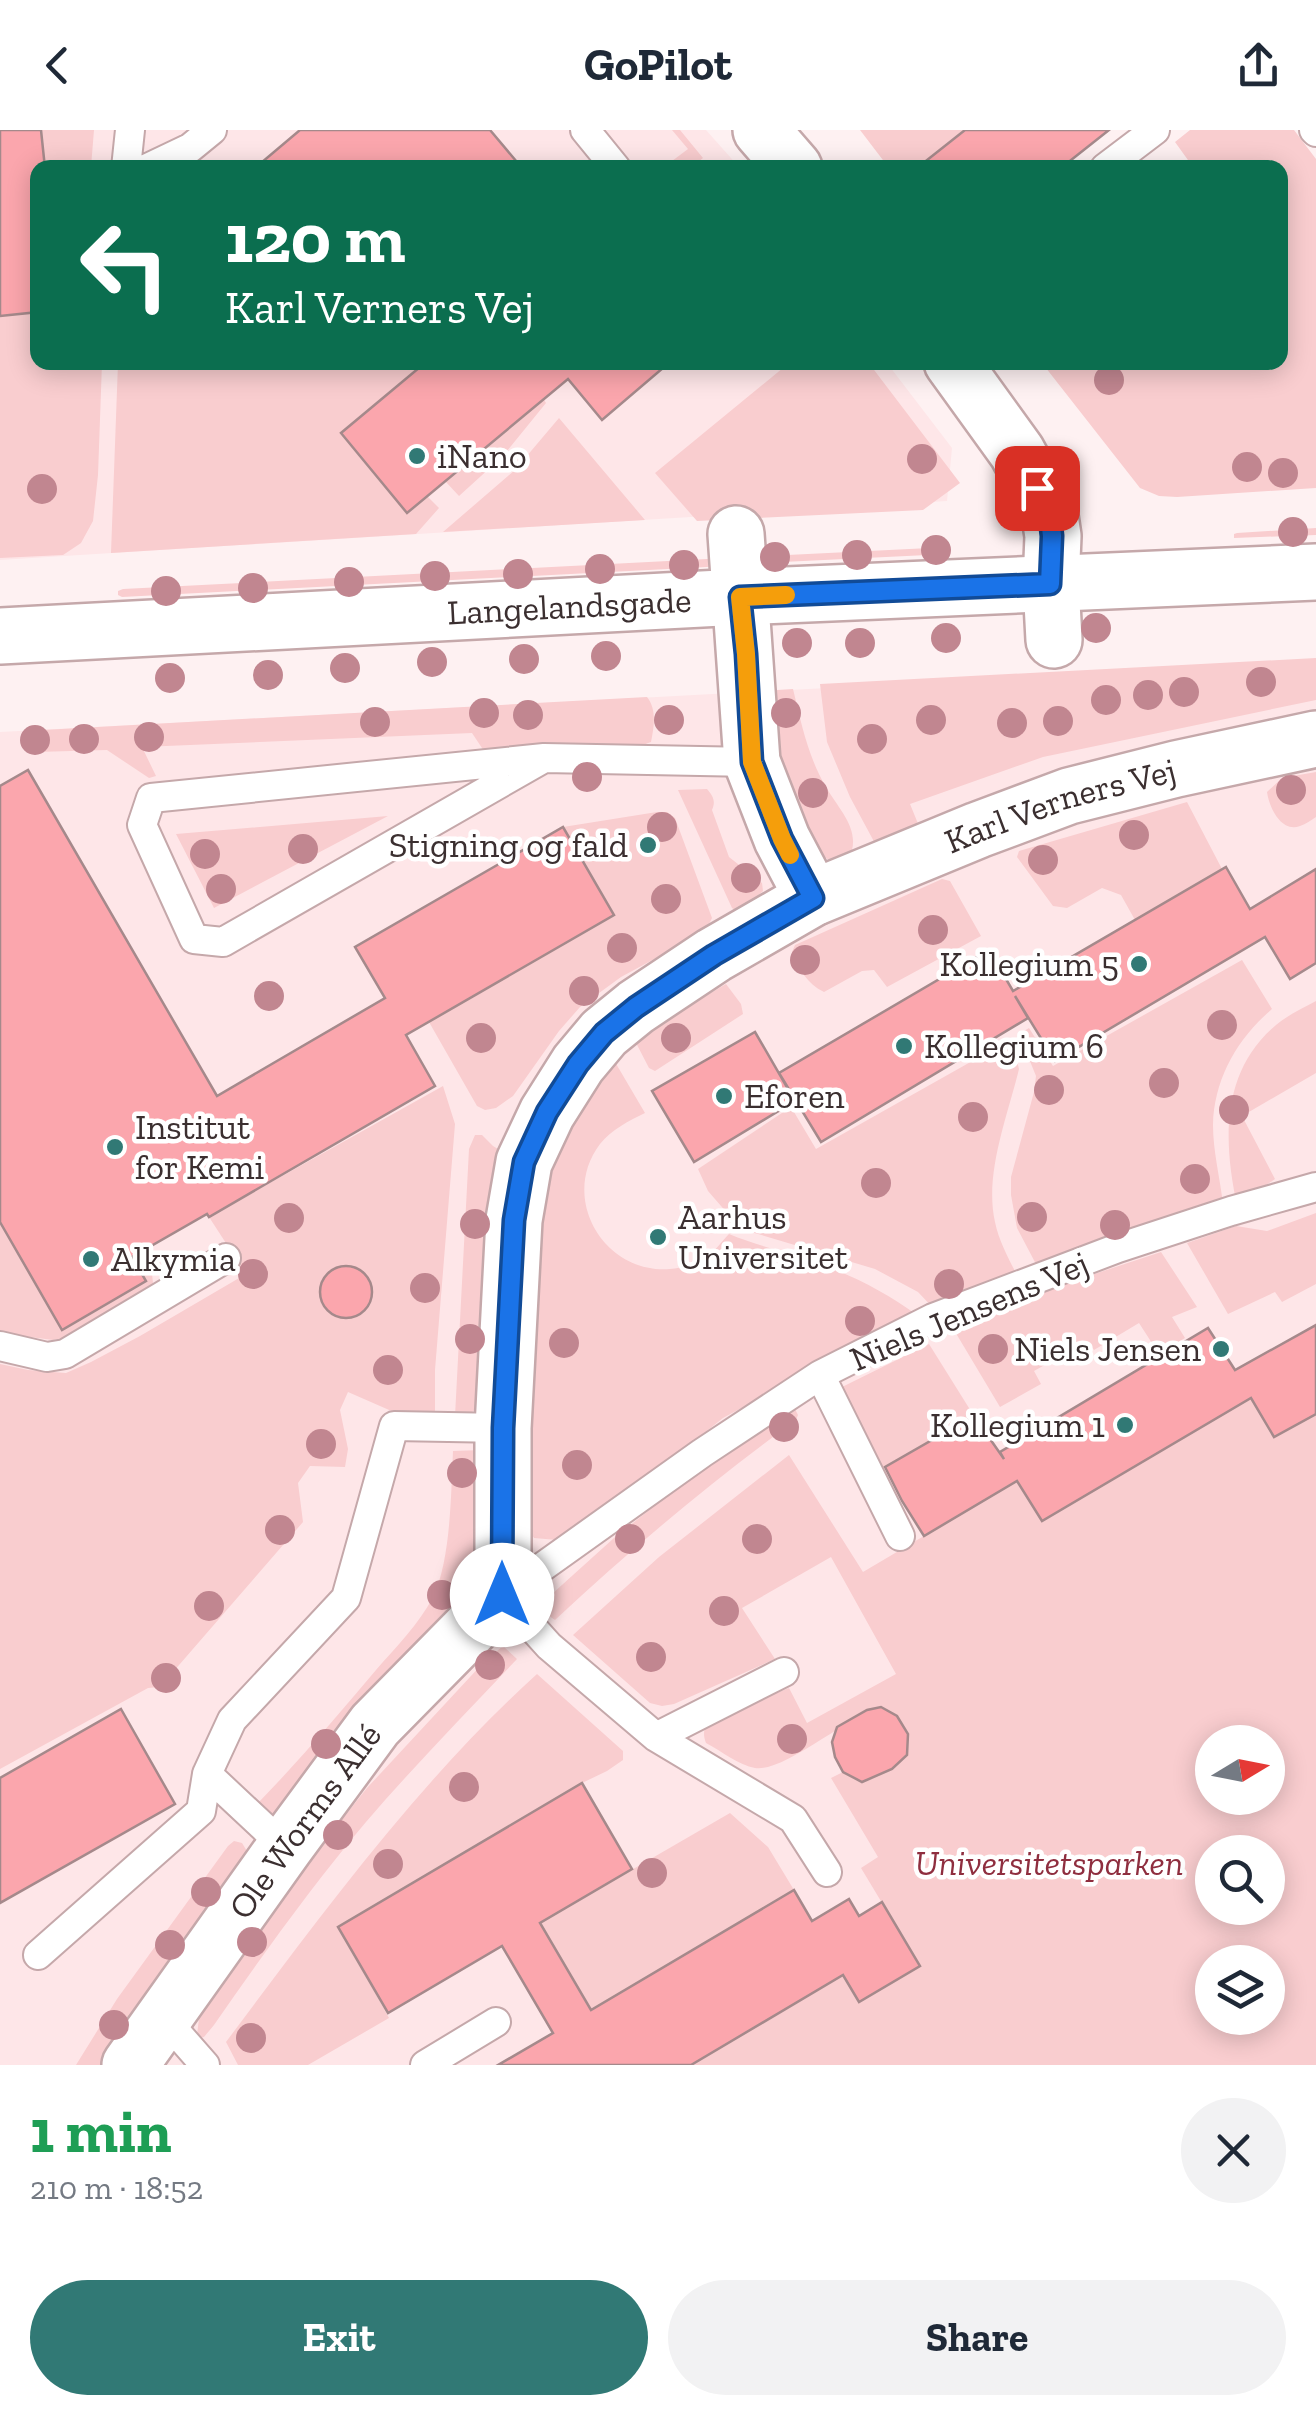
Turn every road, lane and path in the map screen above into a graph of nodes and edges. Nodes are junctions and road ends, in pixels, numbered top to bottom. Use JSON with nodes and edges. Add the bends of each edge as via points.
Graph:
{"nodes":[{"id":1,"x":130,"y":130,"type":"edge"},
{"id":2,"x":212,"y":130,"type":"edge"},
{"id":3,"x":585,"y":130,"type":"edge"},
{"id":4,"x":761,"y":130,"type":"edge"},
{"id":5,"x":1155,"y":130,"type":"edge"},
{"id":6,"x":127,"y":160,"type":"edge"},
{"id":7,"x":165,"y":160,"type":"edge"},
{"id":8,"x":609,"y":160,"type":"edge"},
{"id":9,"x":787,"y":160,"type":"edge"},
{"id":10,"x":1116,"y":160,"type":"edge"},
{"id":11,"x":958,"y":370,"type":"edge"},
{"id":12,"x":736,"y":534,"type":"dead end"},
{"id":13,"x":1316,"y":572,"type":"edge"},
{"id":14,"x":1050,"y":584,"type":"junction"},
{"id":15,"x":740,"y":597,"type":"junction"},
{"id":16,"x":0,"y":636,"type":"edge"},
{"id":17,"x":1054,"y":640,"type":"dead end"},
{"id":18,"x":1316,"y":740,"type":"edge"},
{"id":19,"x":544,"y":758,"type":"junction"},
{"id":20,"x":752,"y":762,"type":"junction"},
{"id":21,"x":813,"y":898,"type":"junction"},
{"id":22,"x":1316,"y":1187,"type":"edge"},
{"id":23,"x":226,"y":1258,"type":"dead end"},
{"id":24,"x":0,"y":1346,"type":"edge"},
{"id":25,"x":820,"y":1375,"type":"junction"},
{"id":26,"x":503,"y":1428,"type":"junction"},
{"id":27,"x":900,"y":1536,"type":"dead end"},
{"id":28,"x":502,"y":1595,"type":"junction"},
{"id":29,"x":784,"y":1672,"type":"dead end"},
{"id":30,"x":656,"y":1737,"type":"junction"},
{"id":31,"x":207,"y":1774,"type":"junction"},
{"id":32,"x":284,"y":1846,"type":"junction"},
{"id":33,"x":827,"y":1872,"type":"dead end"},
{"id":34,"x":38,"y":1955,"type":"dead end"},
{"id":35,"x":163,"y":2018,"type":"junction"},
{"id":36,"x":496,"y":2022,"type":"dead end"},
{"id":37,"x":130,"y":2065,"type":"edge"},
{"id":38,"x":205,"y":2065,"type":"edge"},
{"id":39,"x":425,"y":2065,"type":"edge"}],
"edges":[{"from":1,"to":6,"type":"lane"},
{"from":2,"to":7,"type":"lane"},
{"from":3,"to":8,"type":"lane"},
{"from":4,"to":9,"type":"street"},
{"from":5,"to":10,"type":"lane"},
{"from":11,"to":14,"type":"street","via":[[1049,510]]},
{"from":12,"to":15,"type":"street"},
{"from":13,"to":14,"type":"street","name":"Langelandsgade"},
{"from":14,"to":15,"type":"street","name":"Langelandsgade"},
{"from":14,"to":17,"type":"street"},
{"from":15,"to":16,"type":"street","name":"Langelandsgade"},
{"from":15,"to":20,"type":"street"},
{"from":18,"to":21,"type":"street","name":"Karl Verners Vej","via":[[1069,796]]},
{"from":19,"to":19,"type":"lane","via":[[151,798],[142,825],[194,940],[224,942]]},
{"from":19,"to":20,"type":"lane"},
{"from":20,"to":21,"type":"street"},
{"from":21,"to":26,"type":"street","name":"Karl Verners Vej","via":[[636,1007],[604,1033],[547,1112],[524,1162],[514,1220]]},
{"from":22,"to":25,"type":"lane","name":"Niels Jensens Vej","via":[[1118,1248],[933,1318]]},
{"from":23,"to":24,"type":"lane","via":[[64,1354],[47,1358]]},
{"from":25,"to":27,"type":"lane"},
{"from":25,"to":28,"type":"lane","name":"Niels Jensens Vej"},
{"from":26,"to":28,"type":"street","name":"Karl Verners Vej"},
{"from":26,"to":31,"type":"lane","via":[[394,1426],[346,1598],[232,1720]]},
{"from":28,"to":30,"type":"lane"},
{"from":28,"to":32,"type":"street","name":"Ole Worms Allé","via":[[374,1725]]},
{"from":29,"to":30,"type":"lane"},
{"from":30,"to":33,"type":"lane","via":[[793,1818]]},
{"from":31,"to":32,"type":"lane"},
{"from":31,"to":34,"type":"lane","via":[[201,1811]]},
{"from":32,"to":35,"type":"street","name":"Ole Worms Allé"},
{"from":35,"to":37,"type":"street","name":"Ole Worms Allé"},
{"from":35,"to":38,"type":"lane"},
{"from":36,"to":39,"type":"lane"}]}
